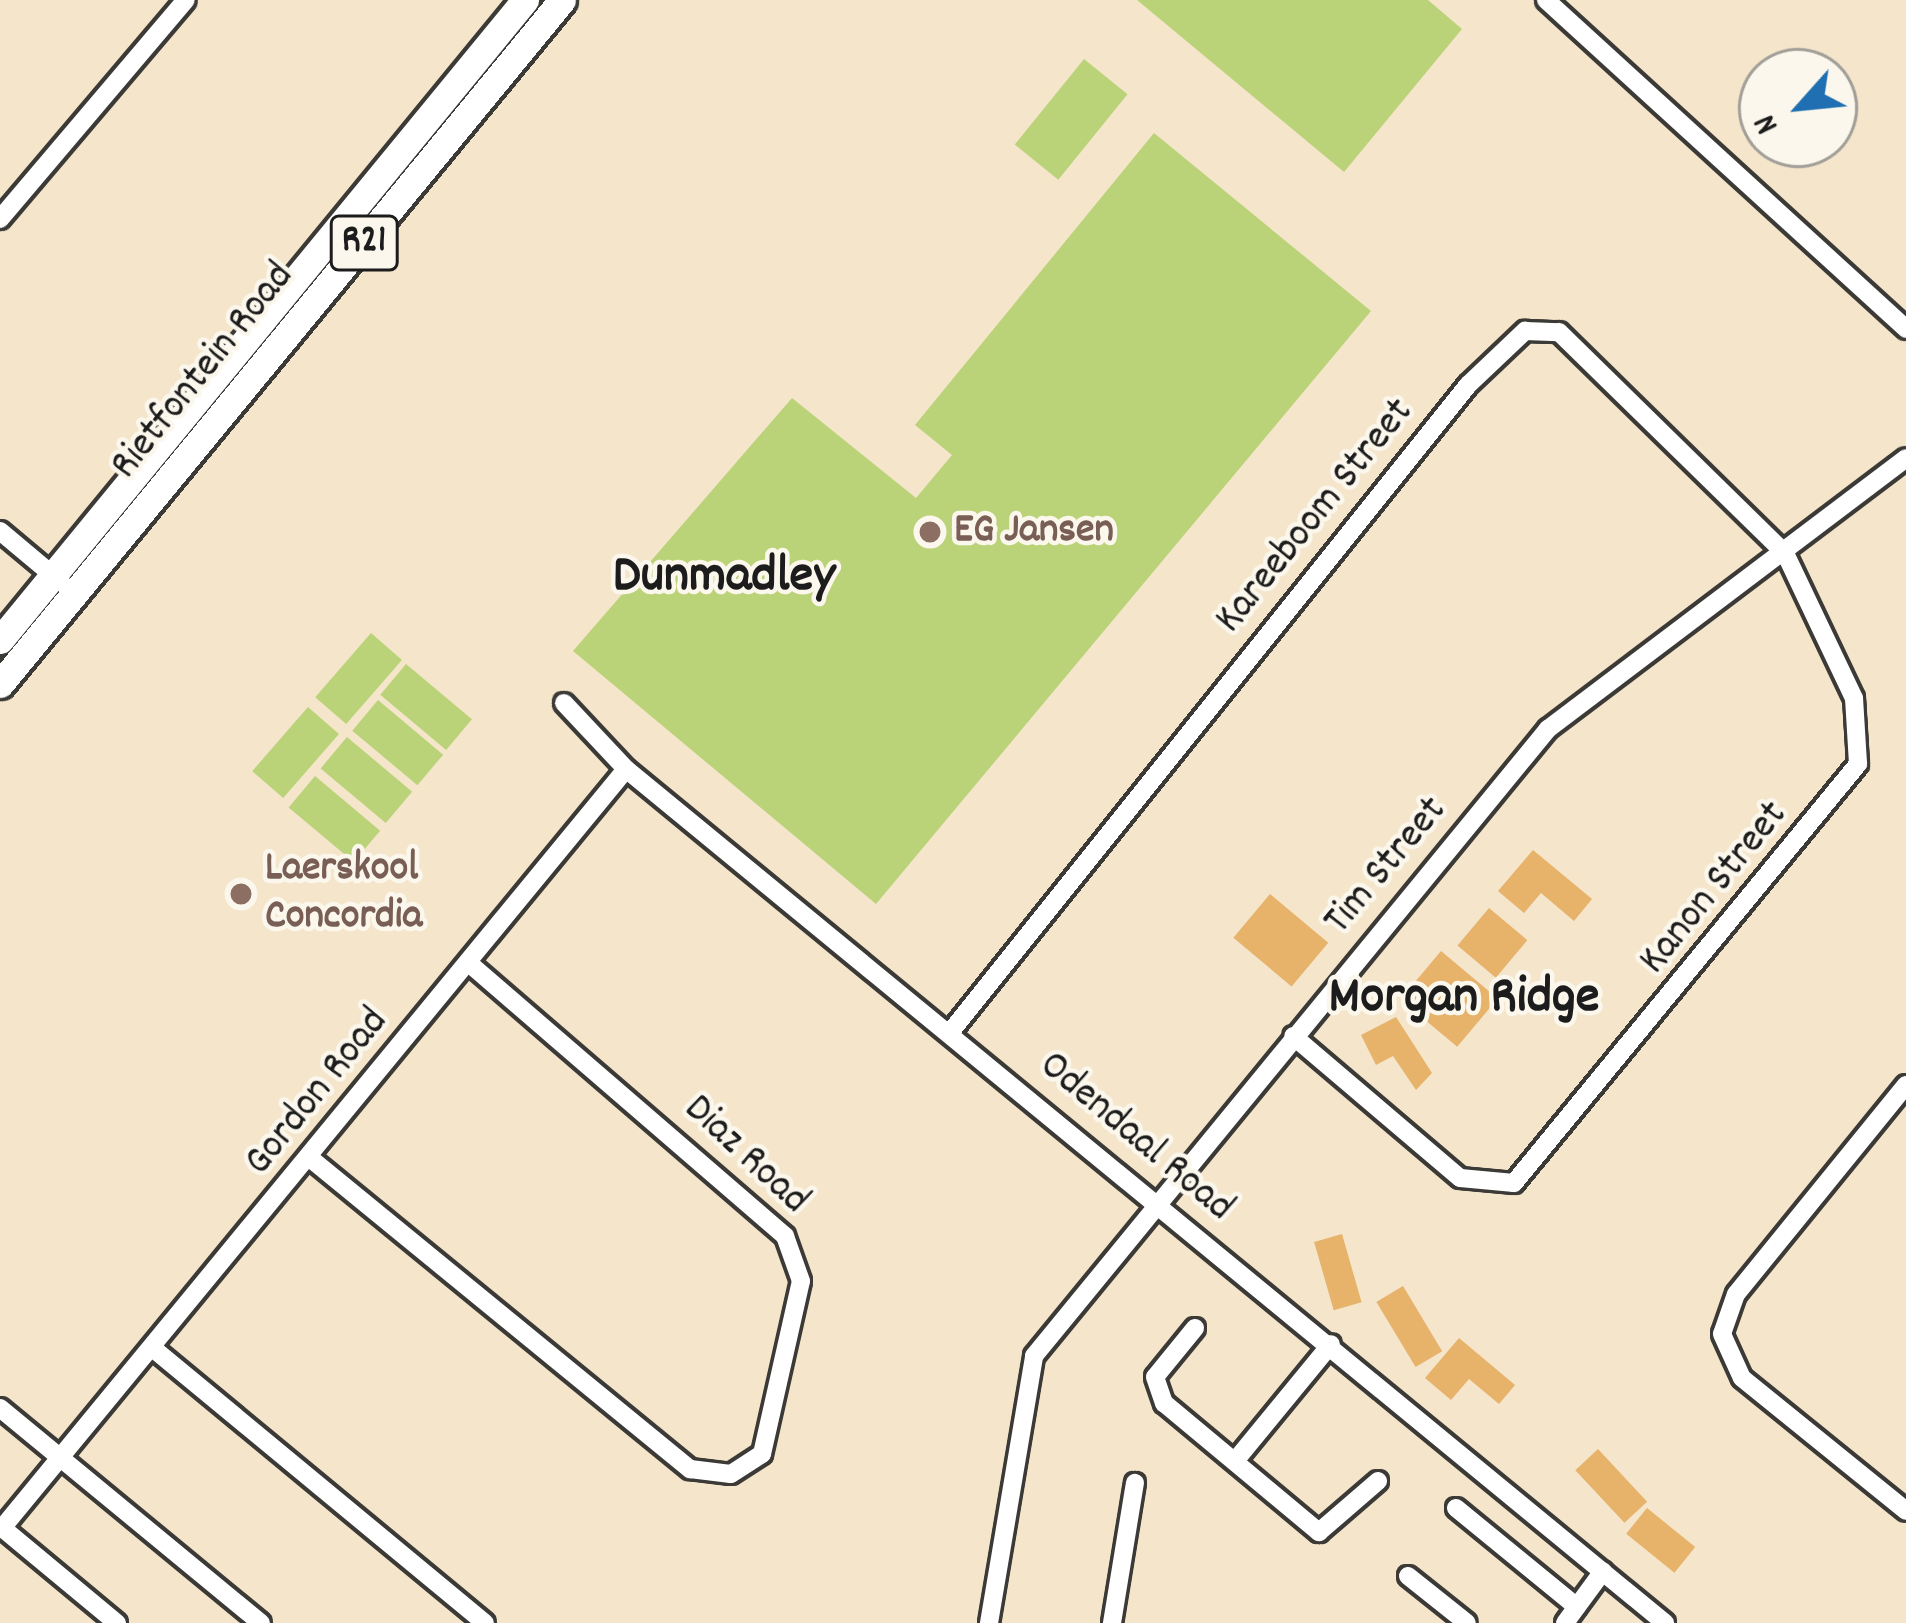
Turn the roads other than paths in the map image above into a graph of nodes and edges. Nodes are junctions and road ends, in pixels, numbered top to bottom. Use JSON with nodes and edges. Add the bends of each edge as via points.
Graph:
{"nodes":[{"id":1,"x":524,"y":0,"type":"edge"},
{"id":2,"x":562,"y":0,"type":"edge"},
{"id":3,"x":1546,"y":0,"type":"edge"},
{"id":4,"x":180,"y":2,"type":"edge"},
{"id":5,"x":396,"y":154,"type":"junction"},
{"id":6,"x":422,"y":173,"type":"junction"},
{"id":7,"x":0,"y":219,"type":"edge"},
{"id":8,"x":1906,"y":329,"type":"edge"},
{"id":9,"x":1906,"y":458,"type":"edge"},
{"id":10,"x":0,"y":531,"type":"edge"},
{"id":11,"x":1785,"y":553,"type":"junction"},
{"id":12,"x":52,"y":575,"type":"junction"},
{"id":13,"x":75,"y":594,"type":"junction"},
{"id":14,"x":0,"y":640,"type":"edge"},
{"id":15,"x":0,"y":684,"type":"edge"},
{"id":16,"x":564,"y":703,"type":"dead end"},
{"id":17,"x":626,"y":769,"type":"junction"},
{"id":18,"x":470,"y":964,"type":"junction"},
{"id":19,"x":952,"y":1030,"type":"junction"},
{"id":20,"x":1293,"y":1036,"type":"junction"},
{"id":21,"x":1906,"y":1085,"type":"edge"},
{"id":22,"x":311,"y":1159,"type":"junction"},
{"id":23,"x":1156,"y":1205,"type":"junction"},
{"id":24,"x":1195,"y":1328,"type":"dead end"},
{"id":25,"x":1330,"y":1344,"type":"junction"},
{"id":26,"x":155,"y":1350,"type":"junction"},
{"id":27,"x":0,"y":1408,"type":"edge"},
{"id":28,"x":62,"y":1460,"type":"junction"},
{"id":29,"x":1235,"y":1461,"type":"junction"},
{"id":30,"x":1378,"y":1481,"type":"dead end"},
{"id":31,"x":1135,"y":1484,"type":"dead end"},
{"id":32,"x":1456,"y":1508,"type":"dead end"},
{"id":33,"x":1906,"y":1511,"type":"edge"},
{"id":34,"x":2,"y":1526,"type":"edge"},
{"id":35,"x":1603,"y":1571,"type":"junction"},
{"id":36,"x":1408,"y":1576,"type":"dead end"},
{"id":37,"x":1571,"y":1615,"type":"edge"},
{"id":38,"x":117,"y":1623,"type":"edge"},
{"id":39,"x":261,"y":1623,"type":"edge"},
{"id":40,"x":485,"y":1623,"type":"edge"},
{"id":41,"x":988,"y":1623,"type":"edge"},
{"id":42,"x":1112,"y":1623,"type":"edge"},
{"id":43,"x":1467,"y":1623,"type":"edge"},
{"id":44,"x":1665,"y":1623,"type":"edge"}],
"edges":[{"from":1,"to":5,"type":"main road","name":"Rietfontein Road","number":"R21"},
{"from":2,"to":6,"type":"main road","name":"Rietfontein Road","number":"R21"},
{"from":3,"to":8,"type":"street"},
{"from":4,"to":7,"type":"street"},
{"from":5,"to":6,"type":"main road"},
{"from":5,"to":12,"type":"main road","name":"Rietfontein Road","number":"R21"},
{"from":6,"to":13,"type":"main road","name":"Rietfontein Road","number":"R21"},
{"from":9,"to":11,"type":"street","name":"Tim Street"},
{"from":10,"to":12,"type":"street"},
{"from":11,"to":19,"type":"street","name":"Kareeboom Street","via":[[1592,356],[1558,332],[1526,332],[1468,385]]},
{"from":11,"to":20,"type":"street","name":"Tim Street","via":[[1548,729]]},
{"from":11,"to":20,"type":"street","name":"Kanon Street","via":[[1854,698],[1858,764],[1554,1146],[1514,1183],[1482,1188]]},
{"from":12,"to":13,"type":"street"},
{"from":12,"to":14,"type":"main road","name":"Rietfontein Road","number":"R21"},
{"from":13,"to":15,"type":"main road","name":"Rietfontein Road","number":"R21"},
{"from":16,"to":17,"type":"street","name":"Odendaal Road"},
{"from":17,"to":18,"type":"street","name":"Gordon Road"},
{"from":17,"to":19,"type":"street","name":"Odendaal Road"},
{"from":18,"to":22,"type":"street","name":"Gordon Road"},
{"from":18,"to":22,"type":"street","name":"Diaz Road","via":[[785,1236],[801,1281],[769,1443],[744,1469],[690,1468]]},
{"from":19,"to":23,"type":"street","name":"Odendaal Road"},
{"from":20,"to":23,"type":"street","name":"Tim Street"},
{"from":21,"to":33,"type":"street","via":[[1736,1294],[1723,1334],[1742,1378]]},
{"from":22,"to":26,"type":"street","name":"Gordon Road"},
{"from":23,"to":25,"type":"street","name":"Odendaal Road"},
{"from":23,"to":41,"type":"street","name":"Tim Street","via":[[1024,1378]]},
{"from":24,"to":29,"type":"street","via":[[1160,1369],[1158,1396]]},
{"from":25,"to":29,"type":"street"},
{"from":25,"to":35,"type":"street","name":"Odendaal Road"},
{"from":26,"to":28,"type":"street","name":"Gordon Road"},
{"from":26,"to":40,"type":"street"},
{"from":27,"to":28,"type":"street"},
{"from":28,"to":34,"type":"street","name":"Gordon Road"},
{"from":28,"to":39,"type":"street"},
{"from":29,"to":30,"type":"street","via":[[1318,1532]]},
{"from":31,"to":42,"type":"street"},
{"from":32,"to":37,"type":"street"},
{"from":34,"to":38,"type":"street"},
{"from":35,"to":37,"type":"street"},
{"from":35,"to":44,"type":"street","name":"Odendaal Road"},
{"from":36,"to":43,"type":"street"}]}
